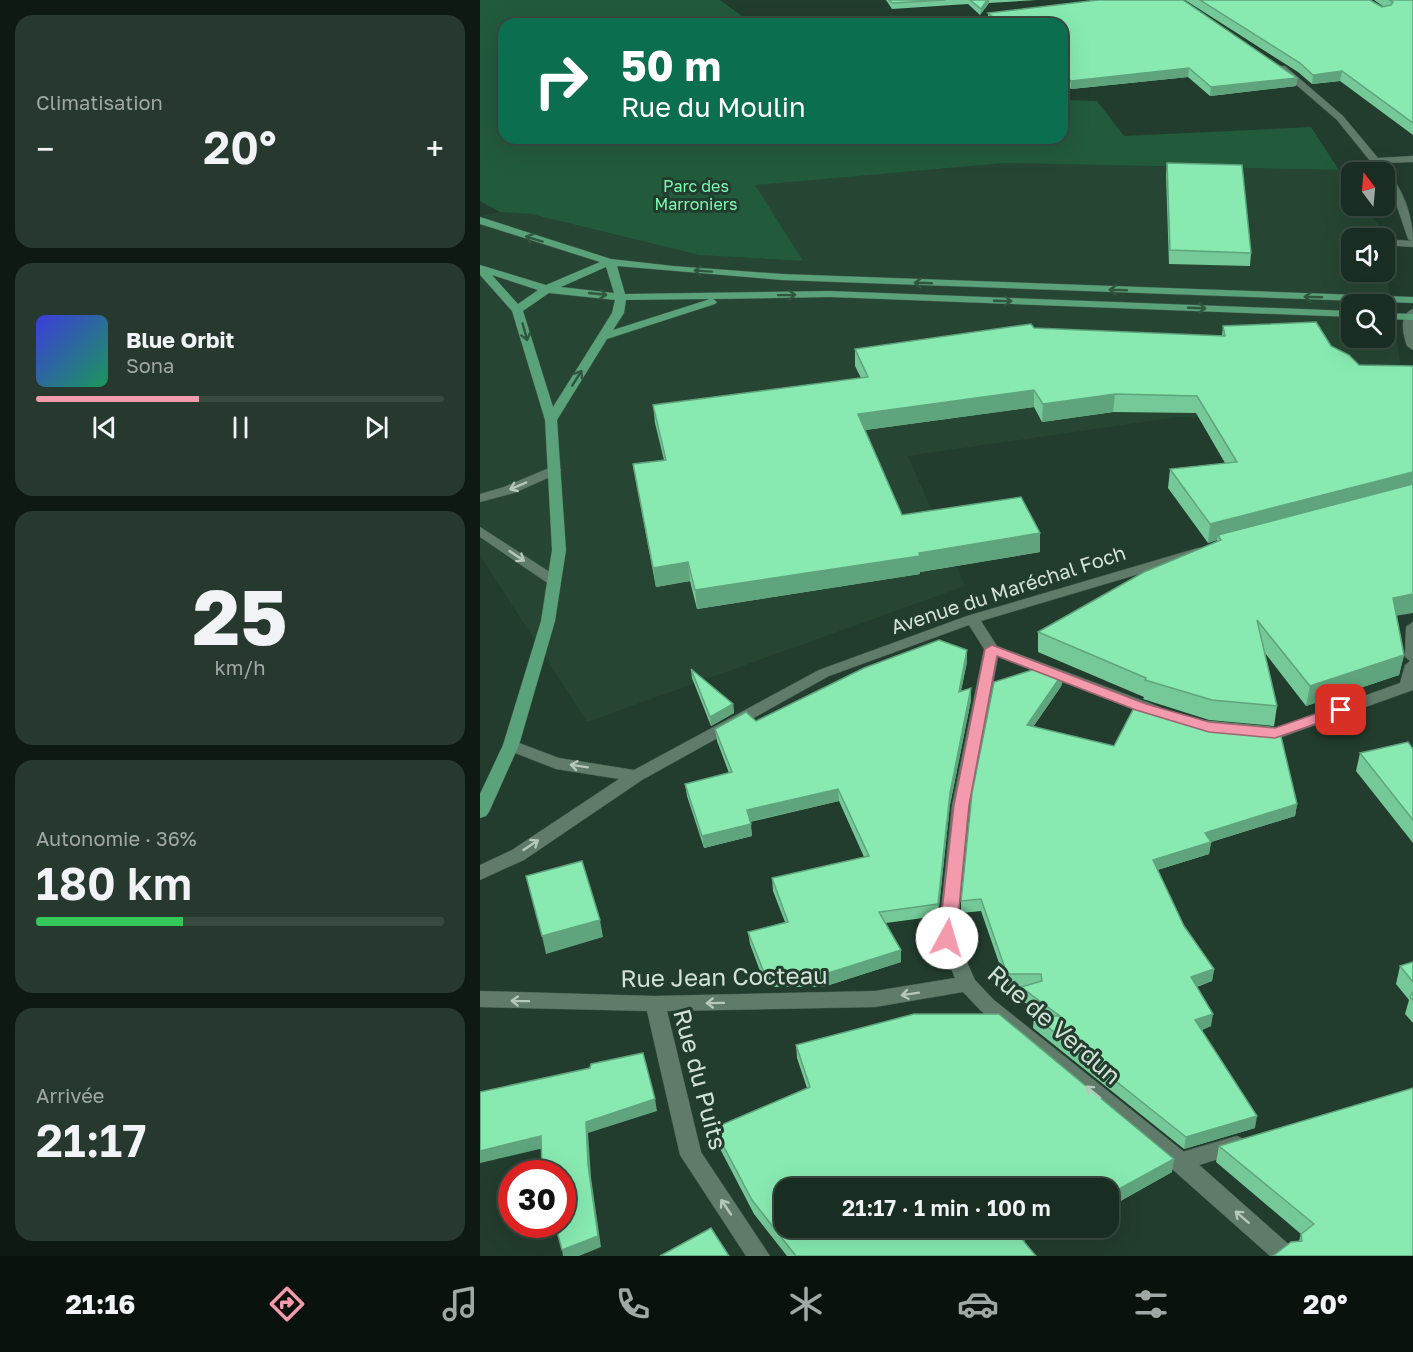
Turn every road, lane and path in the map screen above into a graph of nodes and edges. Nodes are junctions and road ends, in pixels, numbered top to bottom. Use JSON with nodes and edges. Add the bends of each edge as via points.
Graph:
{"nodes":[{"id":1,"x":1275,"y":63,"type":"edge"},
{"id":2,"x":1413,"y":159,"type":"edge"},
{"id":3,"x":1376,"y":161,"type":"joint"},
{"id":4,"x":1395,"y":188,"type":"edge"},
{"id":5,"x":480,"y":220,"type":"edge"},
{"id":6,"x":1413,"y":241,"type":"edge"},
{"id":7,"x":1395,"y":242,"type":"edge"},
{"id":8,"x":610,"y":262,"type":"junction"},
{"id":9,"x":480,"y":268,"type":"edge"},
{"id":10,"x":547,"y":289,"type":"junction"},
{"id":11,"x":728,"y":296,"type":"junction"},
{"id":12,"x":621,"y":297,"type":"junction"},
{"id":13,"x":1413,"y":300,"type":"edge"},
{"id":14,"x":517,"y":310,"type":"junction"},
{"id":15,"x":1341,"y":314,"type":"edge"},
{"id":16,"x":1412,"y":315,"type":"edge"},
{"id":17,"x":1395,"y":316,"type":"edge"},
{"id":18,"x":603,"y":337,"type":"junction"},
{"id":19,"x":1413,"y":345,"type":"edge"},
{"id":20,"x":551,"y":420,"type":"junction"},
{"id":21,"x":554,"y":470,"type":"junction"},
{"id":22,"x":480,"y":498,"type":"edge"},
{"id":23,"x":480,"y":531,"type":"edge"},
{"id":24,"x":1210,"y":549,"type":"edge"},
{"id":25,"x":554,"y":581,"type":"junction"},
{"id":26,"x":972,"y":619,"type":"junction"},
{"id":27,"x":1413,"y":627,"type":"edge"},
{"id":28,"x":992,"y":649,"type":"junction"},
{"id":29,"x":1413,"y":657,"type":"edge"},
{"id":30,"x":1413,"y":664,"type":"edge"},
{"id":31,"x":1175,"y":717,"type":"edge"},
{"id":32,"x":1242,"y":730,"type":"edge"},
{"id":33,"x":511,"y":745,"type":"junction"},
{"id":34,"x":636,"y":776,"type":"junction"},
{"id":35,"x":480,"y":812,"type":"edge"},
{"id":36,"x":480,"y":873,"type":"edge"},
{"id":37,"x":967,"y":984,"type":"junction"},
{"id":38,"x":480,"y":999,"type":"edge"},
{"id":39,"x":655,"y":1004,"type":"junction"},
{"id":40,"x":1258,"y":1139,"type":"edge"},
{"id":41,"x":1180,"y":1162,"type":"junction"},
{"id":42,"x":759,"y":1256,"type":"edge"},
{"id":43,"x":1286,"y":1256,"type":"edge"}],
"edges":[{"from":1,"to":3,"type":"street","via":[[1340,118]]},
{"from":2,"to":3,"type":"street"},
{"from":4,"to":6,"type":"street"},
{"from":8,"to":5,"type":"main road","one_way":true},
{"from":6,"to":7,"type":"street"},
{"from":8,"to":10,"type":"main road"},
{"from":8,"to":12,"type":"main road"},
{"from":13,"to":8,"type":"main road","one_way":true,"via":[[782,277]]},
{"from":9,"to":10,"type":"main road"},
{"from":9,"to":14,"type":"main road"},
{"from":10,"to":12,"type":"main road","one_way":true},
{"from":10,"to":14,"type":"main road"},
{"from":11,"to":12,"type":"main road"},
{"from":11,"to":15,"type":"main road","one_way":true,"via":[[830,294]]},
{"from":11,"to":18,"type":"main road"},
{"from":12,"to":18,"type":"main road","via":[[618,313]]},
{"from":14,"to":20,"type":"main road","one_way":true},
{"from":16,"to":17,"type":"main road"},
{"from":16,"to":19,"type":"street","via":[[1407,328]]},
{"from":20,"to":18,"type":"main road","one_way":true},
{"from":20,"to":21,"type":"main road"},
{"from":21,"to":22,"type":"street","one_way":true},
{"from":21,"to":25,"type":"main road","via":[[559,550]]},
{"from":23,"to":25,"type":"street","one_way":true},
{"from":24,"to":26,"type":"street","name":"Avenue du Maréchal Foch"},
{"from":25,"to":33,"type":"main road","via":[[548,621]]},
{"from":26,"to":28,"type":"street"},
{"from":26,"to":34,"type":"street","name":"Avenue du Maréchal Foch","via":[[824,674]]},
{"from":27,"to":29,"type":"street"},
{"from":28,"to":31,"type":"street"},
{"from":28,"to":37,"type":"street","name":"Rue de Verdun","via":[[961,805],[947,938]]},
{"from":30,"to":32,"type":"street","via":[[1407,686],[1275,734]]},
{"from":34,"to":33,"type":"street","one_way":true,"via":[[556,763]]},
{"from":33,"to":35,"type":"main road"},
{"from":36,"to":34,"type":"street","name":"Avenue du Maréchal Foch","one_way":true,"via":[[518,855]]},
{"from":37,"to":39,"type":"street","name":"Rue Jean Cocteau","one_way":true,"via":[[875,999]]},
{"from":41,"to":37,"type":"street","name":"Rue de Verdun","one_way":true,"via":[[987,1005]]},
{"from":39,"to":38,"type":"street","name":"Rue Jean Cocteau","one_way":true},
{"from":42,"to":39,"type":"street","name":"Rue du Puits","one_way":true,"via":[[691,1155]]},
{"from":40,"to":41,"type":"street"},
{"from":43,"to":41,"type":"street","name":"Rue de Verdun","one_way":true}]}
